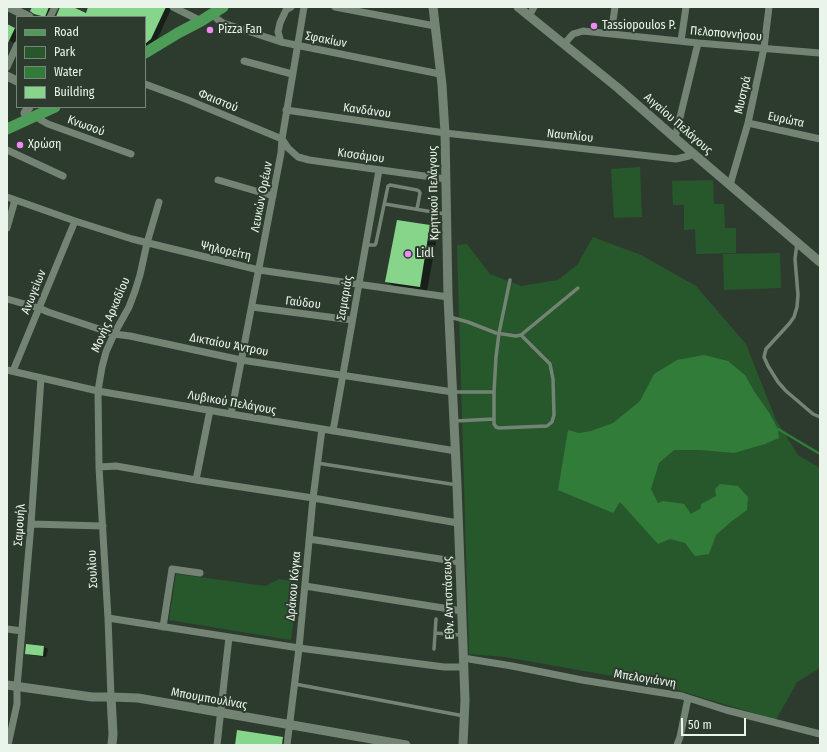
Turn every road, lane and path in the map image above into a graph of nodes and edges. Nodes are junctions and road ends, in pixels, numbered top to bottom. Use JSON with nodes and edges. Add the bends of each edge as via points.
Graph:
{"nodes":[{"id":1,"x":9,"y":7,"type":"edge"},
{"id":2,"x":173,"y":7,"type":"edge"},
{"id":3,"x":223,"y":7,"type":"edge"},
{"id":4,"x":291,"y":7,"type":"edge"},
{"id":5,"x":304,"y":7,"type":"edge"},
{"id":6,"x":335,"y":7,"type":"edge"},
{"id":7,"x":433,"y":7,"type":"edge"},
{"id":8,"x":518,"y":7,"type":"edge"},
{"id":9,"x":534,"y":7,"type":"edge"},
{"id":10,"x":615,"y":7,"type":"edge"},
{"id":11,"x":686,"y":7,"type":"edge"},
{"id":12,"x":769,"y":7,"type":"edge"},
{"id":13,"x":212,"y":14,"type":"junction"},
{"id":14,"x":27,"y":16,"type":"edge"},
{"id":15,"x":530,"y":16,"type":"junction"},
{"id":16,"x":201,"y":21,"type":"junction"},
{"id":17,"x":435,"y":26,"type":"junction"},
{"id":18,"x":611,"y":33,"type":"junction"},
{"id":19,"x":681,"y":40,"type":"junction"},
{"id":20,"x":280,"y":42,"type":"junction"},
{"id":21,"x":698,"y":43,"type":"junction"},
{"id":22,"x":564,"y":44,"type":"junction"},
{"id":23,"x":16,"y":46,"type":"edge"},
{"id":24,"x":298,"y":46,"type":"junction"},
{"id":25,"x":764,"y":48,"type":"junction"},
{"id":26,"x":146,"y":52,"type":"edge"},
{"id":27,"x":820,"y":53,"type":"edge"},
{"id":28,"x":146,"y":61,"type":"edge"},
{"id":29,"x":244,"y":61,"type":"dead end"},
{"id":30,"x":7,"y":67,"type":"edge"},
{"id":31,"x":292,"y":74,"type":"junction"},
{"id":32,"x":440,"y":74,"type":"junction"},
{"id":33,"x":7,"y":76,"type":"edge"},
{"id":34,"x":16,"y":80,"type":"edge"},
{"id":35,"x":146,"y":84,"type":"edge"},
{"id":36,"x":48,"y":108,"type":"edge"},
{"id":37,"x":286,"y":110,"type":"junction"},
{"id":38,"x":32,"y":111,"type":"edge"},
{"id":39,"x":7,"y":121,"type":"edge"},
{"id":40,"x":748,"y":123,"type":"junction"},
{"id":41,"x":7,"y":129,"type":"edge"},
{"id":42,"x":445,"y":133,"type":"junction"},
{"id":43,"x":675,"y":138,"type":"junction"},
{"id":44,"x":282,"y":139,"type":"junction"},
{"id":45,"x":820,"y":139,"type":"edge"},
{"id":46,"x":7,"y":150,"type":"edge"},
{"id":47,"x":692,"y":152,"type":"junction"},
{"id":48,"x":131,"y":154,"type":"dead end"},
{"id":49,"x":379,"y":170,"type":"junction"},
{"id":50,"x":63,"y":176,"type":"dead end"},
{"id":51,"x":446,"y":179,"type":"junction"},
{"id":52,"x":218,"y":180,"type":"dead end"},
{"id":53,"x":730,"y":185,"type":"junction"},
{"id":54,"x":273,"y":196,"type":"junction"},
{"id":55,"x":7,"y":197,"type":"edge"},
{"id":56,"x":15,"y":200,"type":"junction"},
{"id":57,"x":160,"y":202,"type":"dead end"},
{"id":58,"x":385,"y":204,"type":"junction"},
{"id":59,"x":417,"y":209,"type":"junction"},
{"id":60,"x":446,"y":214,"type":"junction"},
{"id":61,"x":75,"y":221,"type":"junction"},
{"id":62,"x":7,"y":228,"type":"edge"},
{"id":63,"x":797,"y":242,"type":"junction"},
{"id":64,"x":147,"y":243,"type":"junction"},
{"id":65,"x":366,"y":245,"type":"junction"},
{"id":66,"x":820,"y":262,"type":"edge"},
{"id":67,"x":259,"y":270,"type":"junction"},
{"id":68,"x":510,"y":280,"type":"dead end"},
{"id":69,"x":359,"y":284,"type":"junction"},
{"id":70,"x":578,"y":288,"type":"dead end"},
{"id":71,"x":448,"y":297,"type":"junction"},
{"id":72,"x":7,"y":299,"type":"edge"},
{"id":73,"x":252,"y":307,"type":"junction"},
{"id":74,"x":39,"y":308,"type":"junction"},
{"id":75,"x":449,"y":316,"type":"junction"},
{"id":76,"x":352,"y":320,"type":"junction"},
{"id":77,"x":499,"y":333,"type":"junction"},
{"id":78,"x":114,"y":334,"type":"junction"},
{"id":79,"x":521,"y":335,"type":"junction"},
{"id":80,"x":241,"y":360,"type":"junction"},
{"id":81,"x":10,"y":370,"type":"edge"},
{"id":82,"x":342,"y":376,"type":"junction"},
{"id":83,"x":42,"y":378,"type":"junction"},
{"id":84,"x":98,"y":391,"type":"junction"},
{"id":85,"x":453,"y":392,"type":"junction"},
{"id":86,"x":494,"y":392,"type":"junction"},
{"id":87,"x":210,"y":410,"type":"junction"},
{"id":88,"x":231,"y":414,"type":"junction"},
{"id":89,"x":820,"y":417,"type":"edge"},
{"id":90,"x":494,"y":419,"type":"junction"},
{"id":91,"x":454,"y":421,"type":"junction"},
{"id":92,"x":322,"y":429,"type":"junction"},
{"id":93,"x":333,"y":431,"type":"junction"},
{"id":94,"x":456,"y":451,"type":"junction"},
{"id":95,"x":318,"y":463,"type":"junction"},
{"id":96,"x":99,"y":467,"type":"junction"},
{"id":97,"x":196,"y":480,"type":"junction"},
{"id":98,"x":457,"y":485,"type":"junction"},
{"id":99,"x":313,"y":498,"type":"junction"},
{"id":100,"x":458,"y":523,"type":"junction"},
{"id":101,"x":31,"y":524,"type":"junction"},
{"id":102,"x":103,"y":526,"type":"junction"},
{"id":103,"x":309,"y":539,"type":"junction"},
{"id":104,"x":460,"y":562,"type":"junction"},
{"id":105,"x":200,"y":573,"type":"dead end"},
{"id":106,"x":305,"y":586,"type":"junction"},
{"id":107,"x":462,"y":611,"type":"junction"},
{"id":108,"x":108,"y":618,"type":"junction"},
{"id":109,"x":436,"y":619,"type":"dead end"},
{"id":110,"x":163,"y":627,"type":"junction"},
{"id":111,"x":7,"y":629,"type":"edge"},
{"id":112,"x":22,"y":631,"type":"junction"},
{"id":113,"x":435,"y":633,"type":"junction"},
{"id":114,"x":462,"y":636,"type":"junction"},
{"id":115,"x":229,"y":637,"type":"junction"},
{"id":116,"x":299,"y":648,"type":"junction"},
{"id":117,"x":434,"y":649,"type":"dead end"},
{"id":118,"x":464,"y":663,"type":"junction"},
{"id":119,"x":295,"y":684,"type":"junction"},
{"id":120,"x":7,"y":685,"type":"edge"},
{"id":121,"x":17,"y":687,"type":"junction"},
{"id":122,"x":112,"y":696,"type":"junction"},
{"id":123,"x":688,"y":698,"type":"junction"},
{"id":124,"x":220,"y":713,"type":"junction"},
{"id":125,"x":465,"y":716,"type":"junction"},
{"id":126,"x":290,"y":724,"type":"junction"},
{"id":127,"x":820,"y":734,"type":"edge"},
{"id":128,"x":8,"y":745,"type":"edge"},
{"id":129,"x":112,"y":745,"type":"edge"},
{"id":130,"x":217,"y":745,"type":"edge"},
{"id":131,"x":287,"y":745,"type":"edge"},
{"id":132,"x":406,"y":745,"type":"edge"},
{"id":133,"x":463,"y":745,"type":"edge"},
{"id":134,"x":677,"y":745,"type":"edge"}],
"edges":[{"from":1,"to":14,"type":"street"},
{"from":2,"to":16,"type":"street"},
{"from":3,"to":13,"type":"main road"},
{"from":4,"to":20,"type":"street","via":[[286,10],[280,23]]},
{"from":5,"to":24,"type":"street","name":"Λευκών Ορέων"},
{"from":6,"to":17,"type":"street"},
{"from":7,"to":17,"type":"street","name":"Κρητικού Πελάγους"},
{"from":8,"to":15,"type":"street","name":"Αιγαίου Πελάγους"},
{"from":9,"to":15,"type":"street"},
{"from":10,"to":18,"type":"street"},
{"from":11,"to":19,"type":"street"},
{"from":12,"to":25,"type":"street","name":"Μυστρά"},
{"from":13,"to":16,"type":"main road"},
{"from":13,"to":20,"type":"street","name":"Σφακίων","via":[[223,23]]},
{"from":15,"to":22,"type":"street","name":"Αιγαίου Πελάγους"},
{"from":16,"to":26,"type":"main road"},
{"from":16,"to":28,"type":"main road"},
{"from":17,"to":32,"type":"street","name":"Κρητικού Πελάγους"},
{"from":18,"to":19,"type":"street","name":"Πελοποννήσου"},
{"from":18,"to":22,"type":"street","name":"Πελοποννήσου","via":[[583,31],[573,34]]},
{"from":19,"to":21,"type":"street","name":"Πελοποννήσου"},
{"from":20,"to":24,"type":"street","name":"Σφακίων"},
{"from":21,"to":25,"type":"street","name":"Πελοποννήσου"},
{"from":21,"to":43,"type":"street"},
{"from":22,"to":43,"type":"street","name":"Αιγαίου Πελάγους"},
{"from":23,"to":30,"type":"street"},
{"from":24,"to":31,"type":"street","name":"Λευκών Ορέων"},
{"from":24,"to":32,"type":"street","name":"Σφακίων"},
{"from":25,"to":27,"type":"street","name":"Πελοποννήσου"},
{"from":25,"to":40,"type":"street","name":"Μυστρά"},
{"from":29,"to":31,"type":"street"},
{"from":31,"to":37,"type":"street","name":"Λευκών Ορέων"},
{"from":32,"to":42,"type":"street","name":"Κρητικού Πελάγους"},
{"from":33,"to":34,"type":"street"},
{"from":35,"to":44,"type":"street","name":"Φαιστού"},
{"from":36,"to":38,"type":"main road"},
{"from":37,"to":42,"type":"street","name":"Κανδάνου"},
{"from":37,"to":44,"type":"street","name":"Λευκών Ορέων"},
{"from":38,"to":39,"type":"main road"},
{"from":38,"to":41,"type":"main road"},
{"from":38,"to":48,"type":"street","name":"Κνωσού","via":[[48,124]]},
{"from":40,"to":45,"type":"street","name":"Ευρώτα"},
{"from":40,"to":53,"type":"street","name":"Μυστρά"},
{"from":42,"to":47,"type":"street","name":"Ναυπλίου","via":[[676,159],[689,156]]},
{"from":42,"to":51,"type":"street","name":"Κρητικού Πελάγους"},
{"from":43,"to":47,"type":"street","name":"Αιγαίου Πελάγους"},
{"from":44,"to":49,"type":"street","name":"Κισσάμου","via":[[298,156],[309,160]]},
{"from":44,"to":54,"type":"street","name":"Λευκών Ορέων"},
{"from":46,"to":50,"type":"street"},
{"from":47,"to":53,"type":"street","name":"Αιγαίου Πελάγους"},
{"from":49,"to":51,"type":"street","name":"Κισσάμου"},
{"from":49,"to":65,"type":"street","name":"Σαμαριάς"},
{"from":51,"to":60,"type":"street","name":"Κρητικού Πελάγους"},
{"from":52,"to":54,"type":"street"},
{"from":53,"to":63,"type":"street","name":"Αιγαίου Πελάγους"},
{"from":54,"to":67,"type":"street","name":"Λευκών Ορέων"},
{"from":55,"to":56,"type":"street","name":"Ψηλορείτη"},
{"from":56,"to":61,"type":"street","name":"Ψηλορείτη"},
{"from":56,"to":62,"type":"street"},
{"from":57,"to":64,"type":"street","name":"Μονής Αρκαδίου"},
{"from":58,"to":59,"type":"lane"},
{"from":58,"to":59,"type":"lane","via":[[390,185],[419,191]]},
{"from":58,"to":65,"type":"lane","via":[[376,243]]},
{"from":59,"to":60,"type":"lane"},
{"from":60,"to":71,"type":"street","name":"Κρητικού Πελάγους"},
{"from":61,"to":64,"type":"street","name":"Ψηλορείτη"},
{"from":61,"to":74,"type":"street","name":"Ανωγείων"},
{"from":63,"to":66,"type":"street","name":"Αιγαίου Πελάγους"},
{"from":63,"to":89,"type":"lane","via":[[797,307],[794,317],[766,349],[764,357],[786,391],[812,414]]},
{"from":64,"to":67,"type":"street","name":"Ψηλορείτη"},
{"from":64,"to":78,"type":"street","name":"Μονής Αρκαδίου","via":[[131,302]]},
{"from":65,"to":69,"type":"street","name":"Σαμαριάς"},
{"from":67,"to":69,"type":"street","name":"Ψηλορείτη"},
{"from":67,"to":73,"type":"street","name":"Λευκών Ορέων"},
{"from":68,"to":77,"type":"lane"},
{"from":69,"to":71,"type":"street","name":"Ψηλορείτη"},
{"from":69,"to":76,"type":"street","name":"Σαμαριάς"},
{"from":70,"to":79,"type":"lane"},
{"from":71,"to":75,"type":"street","name":"Κρητικού Πελάγους"},
{"from":72,"to":74,"type":"street","name":"Δικταίου Άντρου"},
{"from":73,"to":76,"type":"street","name":"Γαύδου"},
{"from":73,"to":80,"type":"street","name":"Λευκών Ορέων"},
{"from":74,"to":78,"type":"street","name":"Δικταίου Άντρου"},
{"from":74,"to":81,"type":"street","name":"Ανωγείων"},
{"from":75,"to":77,"type":"lane"},
{"from":75,"to":85,"type":"street","name":"Κρητικού Πελάγους"},
{"from":76,"to":82,"type":"street","name":"Σαμαριάς"},
{"from":77,"to":79,"type":"lane"},
{"from":77,"to":86,"type":"lane"},
{"from":78,"to":80,"type":"street","name":"Δικταίου Άντρου"},
{"from":78,"to":84,"type":"street","name":"Μονής Αρκαδίου","via":[[106,352]]},
{"from":79,"to":90,"type":"lane","via":[[550,364],[553,379],[552,422],[547,426],[499,428],[494,424]]},
{"from":80,"to":82,"type":"street","name":"Δικταίου Άντρου"},
{"from":80,"to":88,"type":"street","name":"Λευκών Ορέων"},
{"from":81,"to":83,"type":"street","name":"Λυβικού Πελάγους"},
{"from":82,"to":85,"type":"street","name":"Δικταίου Άντρου"},
{"from":82,"to":93,"type":"street","name":"Σαμαριάς"},
{"from":83,"to":84,"type":"street","name":"Λυβικού Πελάγους"},
{"from":83,"to":101,"type":"street","name":"Σαμουήλ"},
{"from":84,"to":87,"type":"street","name":"Λυβικού Πελάγους"},
{"from":84,"to":96,"type":"street","name":"Σουλίου"},
{"from":85,"to":86,"type":"lane"},
{"from":85,"to":91,"type":"street","name":"Κρητικού Πελάγους"},
{"from":86,"to":90,"type":"lane"},
{"from":87,"to":88,"type":"street","name":"Λυβικού Πελάγους"},
{"from":87,"to":97,"type":"street"},
{"from":88,"to":92,"type":"street","name":"Λυβικού Πελάγους"},
{"from":90,"to":91,"type":"lane"},
{"from":91,"to":94,"type":"street","name":"Κρητικού Πελάγους"},
{"from":92,"to":93,"type":"street","name":"Λυβικού Πελάγους"},
{"from":92,"to":95,"type":"street","name":"Δράκου Κόγκα"},
{"from":93,"to":94,"type":"street","name":"Λυβικού Πελάγους"},
{"from":94,"to":98,"type":"street","name":"Εθν. Αντιστάσεως"},
{"from":95,"to":98,"type":"lane"},
{"from":95,"to":99,"type":"street","name":"Δράκου Κόγκα"},
{"from":96,"to":97,"type":"street","via":[[116,466]]},
{"from":96,"to":102,"type":"street","name":"Σουλίου"},
{"from":97,"to":99,"type":"street"},
{"from":98,"to":100,"type":"street","name":"Εθν. Αντιστάσεως"},
{"from":99,"to":100,"type":"street"},
{"from":99,"to":103,"type":"street","name":"Δράκου Κόγκα"},
{"from":100,"to":104,"type":"street","name":"Εθν. Αντιστάσεως"},
{"from":101,"to":102,"type":"street"},
{"from":101,"to":112,"type":"street","name":"Σαμουήλ"},
{"from":102,"to":108,"type":"street","name":"Σουλίου"},
{"from":103,"to":104,"type":"street"},
{"from":103,"to":106,"type":"street","name":"Δράκου Κόγκα"},
{"from":104,"to":107,"type":"street","name":"Εθν. Αντιστάσεως"},
{"from":105,"to":110,"type":"street","via":[[172,569]]},
{"from":106,"to":107,"type":"street"},
{"from":106,"to":116,"type":"street","name":"Δράκου Κόγκα"},
{"from":107,"to":114,"type":"street","name":"Εθν. Αντιστάσεως"},
{"from":108,"to":110,"type":"street","name":"Μπελογιάννη"},
{"from":108,"to":122,"type":"street","name":"Σουλίου"},
{"from":109,"to":113,"type":"lane"},
{"from":110,"to":115,"type":"street","name":"Μπελογιάννη"},
{"from":111,"to":112,"type":"street"},
{"from":112,"to":121,"type":"street","name":"Σαμουήλ"},
{"from":113,"to":114,"type":"lane"},
{"from":113,"to":117,"type":"lane"},
{"from":114,"to":118,"type":"street","name":"Εθν. Αντιστάσεως"},
{"from":115,"to":116,"type":"street","name":"Μπελογιάννη"},
{"from":115,"to":124,"type":"street"},
{"from":116,"to":118,"type":"street","name":"Μπελογιάννη","via":[[444,667]]},
{"from":116,"to":119,"type":"street","name":"Δράκου Κόγκα"},
{"from":118,"to":123,"type":"street","name":"Μπελογιάννη","via":[[512,666]]},
{"from":118,"to":125,"type":"street","name":"Εθν. Αντιστάσεως"},
{"from":119,"to":125,"type":"lane"},
{"from":119,"to":126,"type":"street","name":"Δράκου Κόγκα"},
{"from":120,"to":121,"type":"street","name":"Μπουμπουλίνας"},
{"from":121,"to":122,"type":"street","name":"Μπουμπουλίνας","via":[[92,697]]},
{"from":121,"to":128,"type":"street","name":"Σαμουήλ","via":[[17,704]]},
{"from":122,"to":124,"type":"street","name":"Μπουμπουλίνας","via":[[138,698]]},
{"from":122,"to":129,"type":"street","name":"Σουλίου"},
{"from":123,"to":127,"type":"street","name":"Μπελογιάννη"},
{"from":123,"to":134,"type":"street"},
{"from":124,"to":126,"type":"street","name":"Μπουμπουλίνας"},
{"from":124,"to":130,"type":"street"},
{"from":125,"to":133,"type":"street","name":"Εθν. Αντιστάσεως"},
{"from":126,"to":131,"type":"street","name":"Δράκου Κόγκα"},
{"from":126,"to":132,"type":"street","name":"Μπουμπουλίνας"}]}
